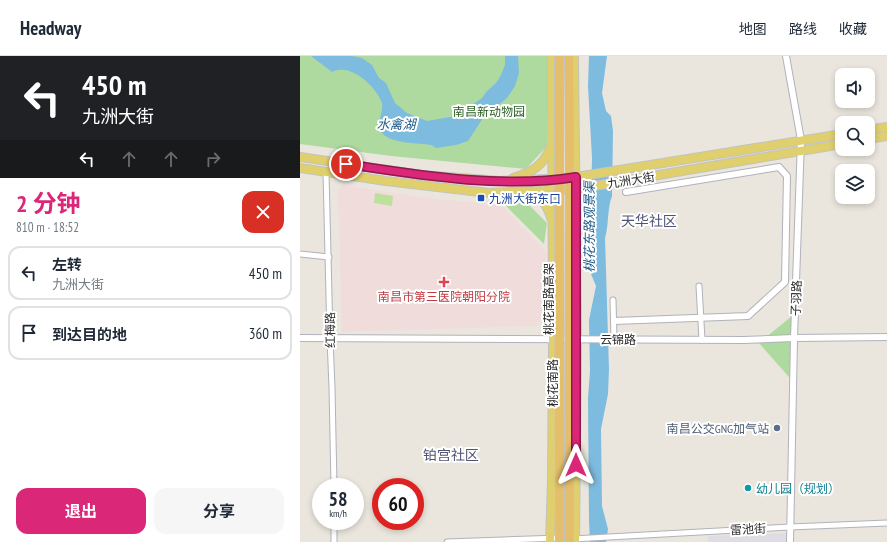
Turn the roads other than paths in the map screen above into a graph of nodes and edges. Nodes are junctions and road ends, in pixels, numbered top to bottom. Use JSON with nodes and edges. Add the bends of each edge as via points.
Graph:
{"nodes":[{"id":1,"x":552,"y":56,"type":"edge"},
{"id":2,"x":559,"y":56,"type":"edge"},
{"id":3,"x":569,"y":56,"type":"edge"},
{"id":4,"x":574,"y":56,"type":"edge"},
{"id":5,"x":786,"y":56,"type":"edge"},
{"id":6,"x":887,"y":127,"type":"edge"},
{"id":7,"x":875,"y":129,"type":"edge"},
{"id":8,"x":835,"y":135,"type":"edge"},
{"id":9,"x":887,"y":136,"type":"edge"},
{"id":10,"x":875,"y":138,"type":"edge"},
{"id":11,"x":801,"y":140,"type":"junction"},
{"id":12,"x":553,"y":141,"type":"junction"},
{"id":13,"x":835,"y":145,"type":"edge"},
{"id":14,"x":811,"y":150,"type":"junction"},
{"id":15,"x":801,"y":152,"type":"junction"},
{"id":16,"x":300,"y":157,"type":"edge"},
{"id":17,"x":800,"y":165,"type":"junction"},
{"id":18,"x":300,"y":168,"type":"edge"},
{"id":19,"x":326,"y":172,"type":"junction"},
{"id":20,"x":576,"y":177,"type":"junction"},
{"id":21,"x":553,"y":179,"type":"junction"},
{"id":22,"x":500,"y":181,"type":"junction"},
{"id":23,"x":590,"y":186,"type":"junction"},
{"id":24,"x":576,"y":189,"type":"junction"},
{"id":25,"x":553,"y":190,"type":"junction"},
{"id":26,"x":626,"y":192,"type":"dead end"},
{"id":27,"x":489,"y":193,"type":"junction"},
{"id":28,"x":576,"y":207,"type":"junction"},
{"id":29,"x":553,"y":231,"type":"junction"},
{"id":30,"x":300,"y":254,"type":"edge"},
{"id":31,"x":328,"y":257,"type":"junction"},
{"id":32,"x":699,"y":286,"type":"dead end"},
{"id":33,"x":613,"y":300,"type":"dead end"},
{"id":34,"x":700,"y":318,"type":"junction"},
{"id":35,"x":614,"y":321,"type":"junction"},
{"id":36,"x":887,"y":337,"type":"edge"},
{"id":37,"x":300,"y":338,"type":"edge"},
{"id":38,"x":330,"y":338,"type":"junction"},
{"id":39,"x":794,"y":338,"type":"junction"},
{"id":40,"x":553,"y":339,"type":"junction"},
{"id":41,"x":580,"y":339,"type":"junction"},
{"id":42,"x":613,"y":339,"type":"junction"},
{"id":43,"x":702,"y":340,"type":"junction"},
{"id":44,"x":334,"y":478,"type":"edge"},
{"id":45,"x":887,"y":523,"type":"edge"},
{"id":46,"x":790,"y":527,"type":"junction"},
{"id":47,"x":334,"y":530,"type":"edge"},
{"id":48,"x":550,"y":540,"type":"edge"},
{"id":49,"x":560,"y":540,"type":"edge"},
{"id":50,"x":572,"y":540,"type":"edge"},
{"id":51,"x":334,"y":542,"type":"edge"},
{"id":52,"x":448,"y":542,"type":"edge"},
{"id":53,"x":790,"y":542,"type":"edge"}],
"edges":[{"from":1,"to":12,"type":"main road","name":"桃花南路"},
{"from":2,"to":49,"type":"highway","name":"桃花南路高架","bridge":true},
{"from":3,"to":50,"type":"highway","name":"桃花南路高架","bridge":true},
{"from":4,"to":20,"type":"main road","name":"桃花南路"},
{"from":5,"to":11,"type":"street","name":"子羽路"},
{"from":6,"to":7,"type":"main road"},
{"from":8,"to":11,"type":"main road","name":"九洲大街"},
{"from":9,"to":10,"type":"main road"},
{"from":11,"to":15,"type":"street","name":"子羽路"},
{"from":11,"to":20,"type":"main road","name":"九洲大街"},
{"from":12,"to":21,"type":"main road","name":"桃花南路"},
{"from":12,"to":22,"type":"main road","via":[[542,164],[524,174]]},
{"from":13,"to":14,"type":"main road","name":"九洲大街"},
{"from":14,"to":15,"type":"main road","name":"九洲大街"},
{"from":14,"to":17,"type":"street"},
{"from":15,"to":17,"type":"street","name":"子羽路"},
{"from":15,"to":23,"type":"main road","name":"九洲大街"},
{"from":16,"to":22,"type":"main road","name":"九洲大街","via":[[421,175]]},
{"from":17,"to":39,"type":"street","name":"子羽路"},
{"from":18,"to":19,"type":"main road","name":"九洲大街"},
{"from":19,"to":27,"type":"main road","name":"九洲大街"},
{"from":19,"to":31,"type":"street","name":"红梅路"},
{"from":20,"to":21,"type":"main road","name":"九洲大街"},
{"from":20,"to":24,"type":"main road","name":"桃花南路"},
{"from":21,"to":22,"type":"main road","name":"九洲大街"},
{"from":21,"to":25,"type":"main road","name":"桃花南路"},
{"from":23,"to":24,"type":"main road","name":"九洲大街"},
{"from":23,"to":28,"type":"main road","via":[[581,194]]},
{"from":24,"to":25,"type":"main road","name":"九洲大街"},
{"from":24,"to":28,"type":"main road","name":"桃花南路"},
{"from":25,"to":27,"type":"main road","name":"九洲大街"},
{"from":25,"to":29,"type":"main road","name":"桃花南路"},
{"from":26,"to":34,"type":"street","via":[[779,167],[787,176],[785,282],[748,316]]},
{"from":27,"to":29,"type":"main road","via":[[528,193],[543,200]]},
{"from":28,"to":41,"type":"main road","name":"桃花南路"},
{"from":29,"to":40,"type":"main road","name":"桃花南路"},
{"from":30,"to":31,"type":"street"},
{"from":31,"to":38,"type":"street","name":"红梅路"},
{"from":32,"to":34,"type":"street"},
{"from":33,"to":35,"type":"street"},
{"from":34,"to":35,"type":"street"},
{"from":34,"to":43,"type":"street"},
{"from":35,"to":42,"type":"street"},
{"from":36,"to":39,"type":"street","name":"云锦路"},
{"from":37,"to":38,"type":"street","name":"云锦路"},
{"from":38,"to":40,"type":"street","name":"云锦路"},
{"from":38,"to":44,"type":"street","name":"红梅路"},
{"from":39,"to":43,"type":"street","name":"云锦路"},
{"from":39,"to":46,"type":"street","name":"子羽路"},
{"from":40,"to":41,"type":"street","name":"云锦路"},
{"from":40,"to":48,"type":"main road","name":"桃花南路"},
{"from":41,"to":42,"type":"street","name":"云锦路"},
{"from":41,"to":50,"type":"main road","name":"桃花南路"},
{"from":42,"to":43,"type":"street","name":"云锦路"},
{"from":45,"to":46,"type":"street","name":"雷池街"},
{"from":46,"to":50,"type":"street","name":"雷池街"},
{"from":46,"to":53,"type":"street","name":"子羽路"},
{"from":47,"to":51,"type":"street"},
{"from":48,"to":49,"type":"street"},
{"from":48,"to":52,"type":"street"}]}
